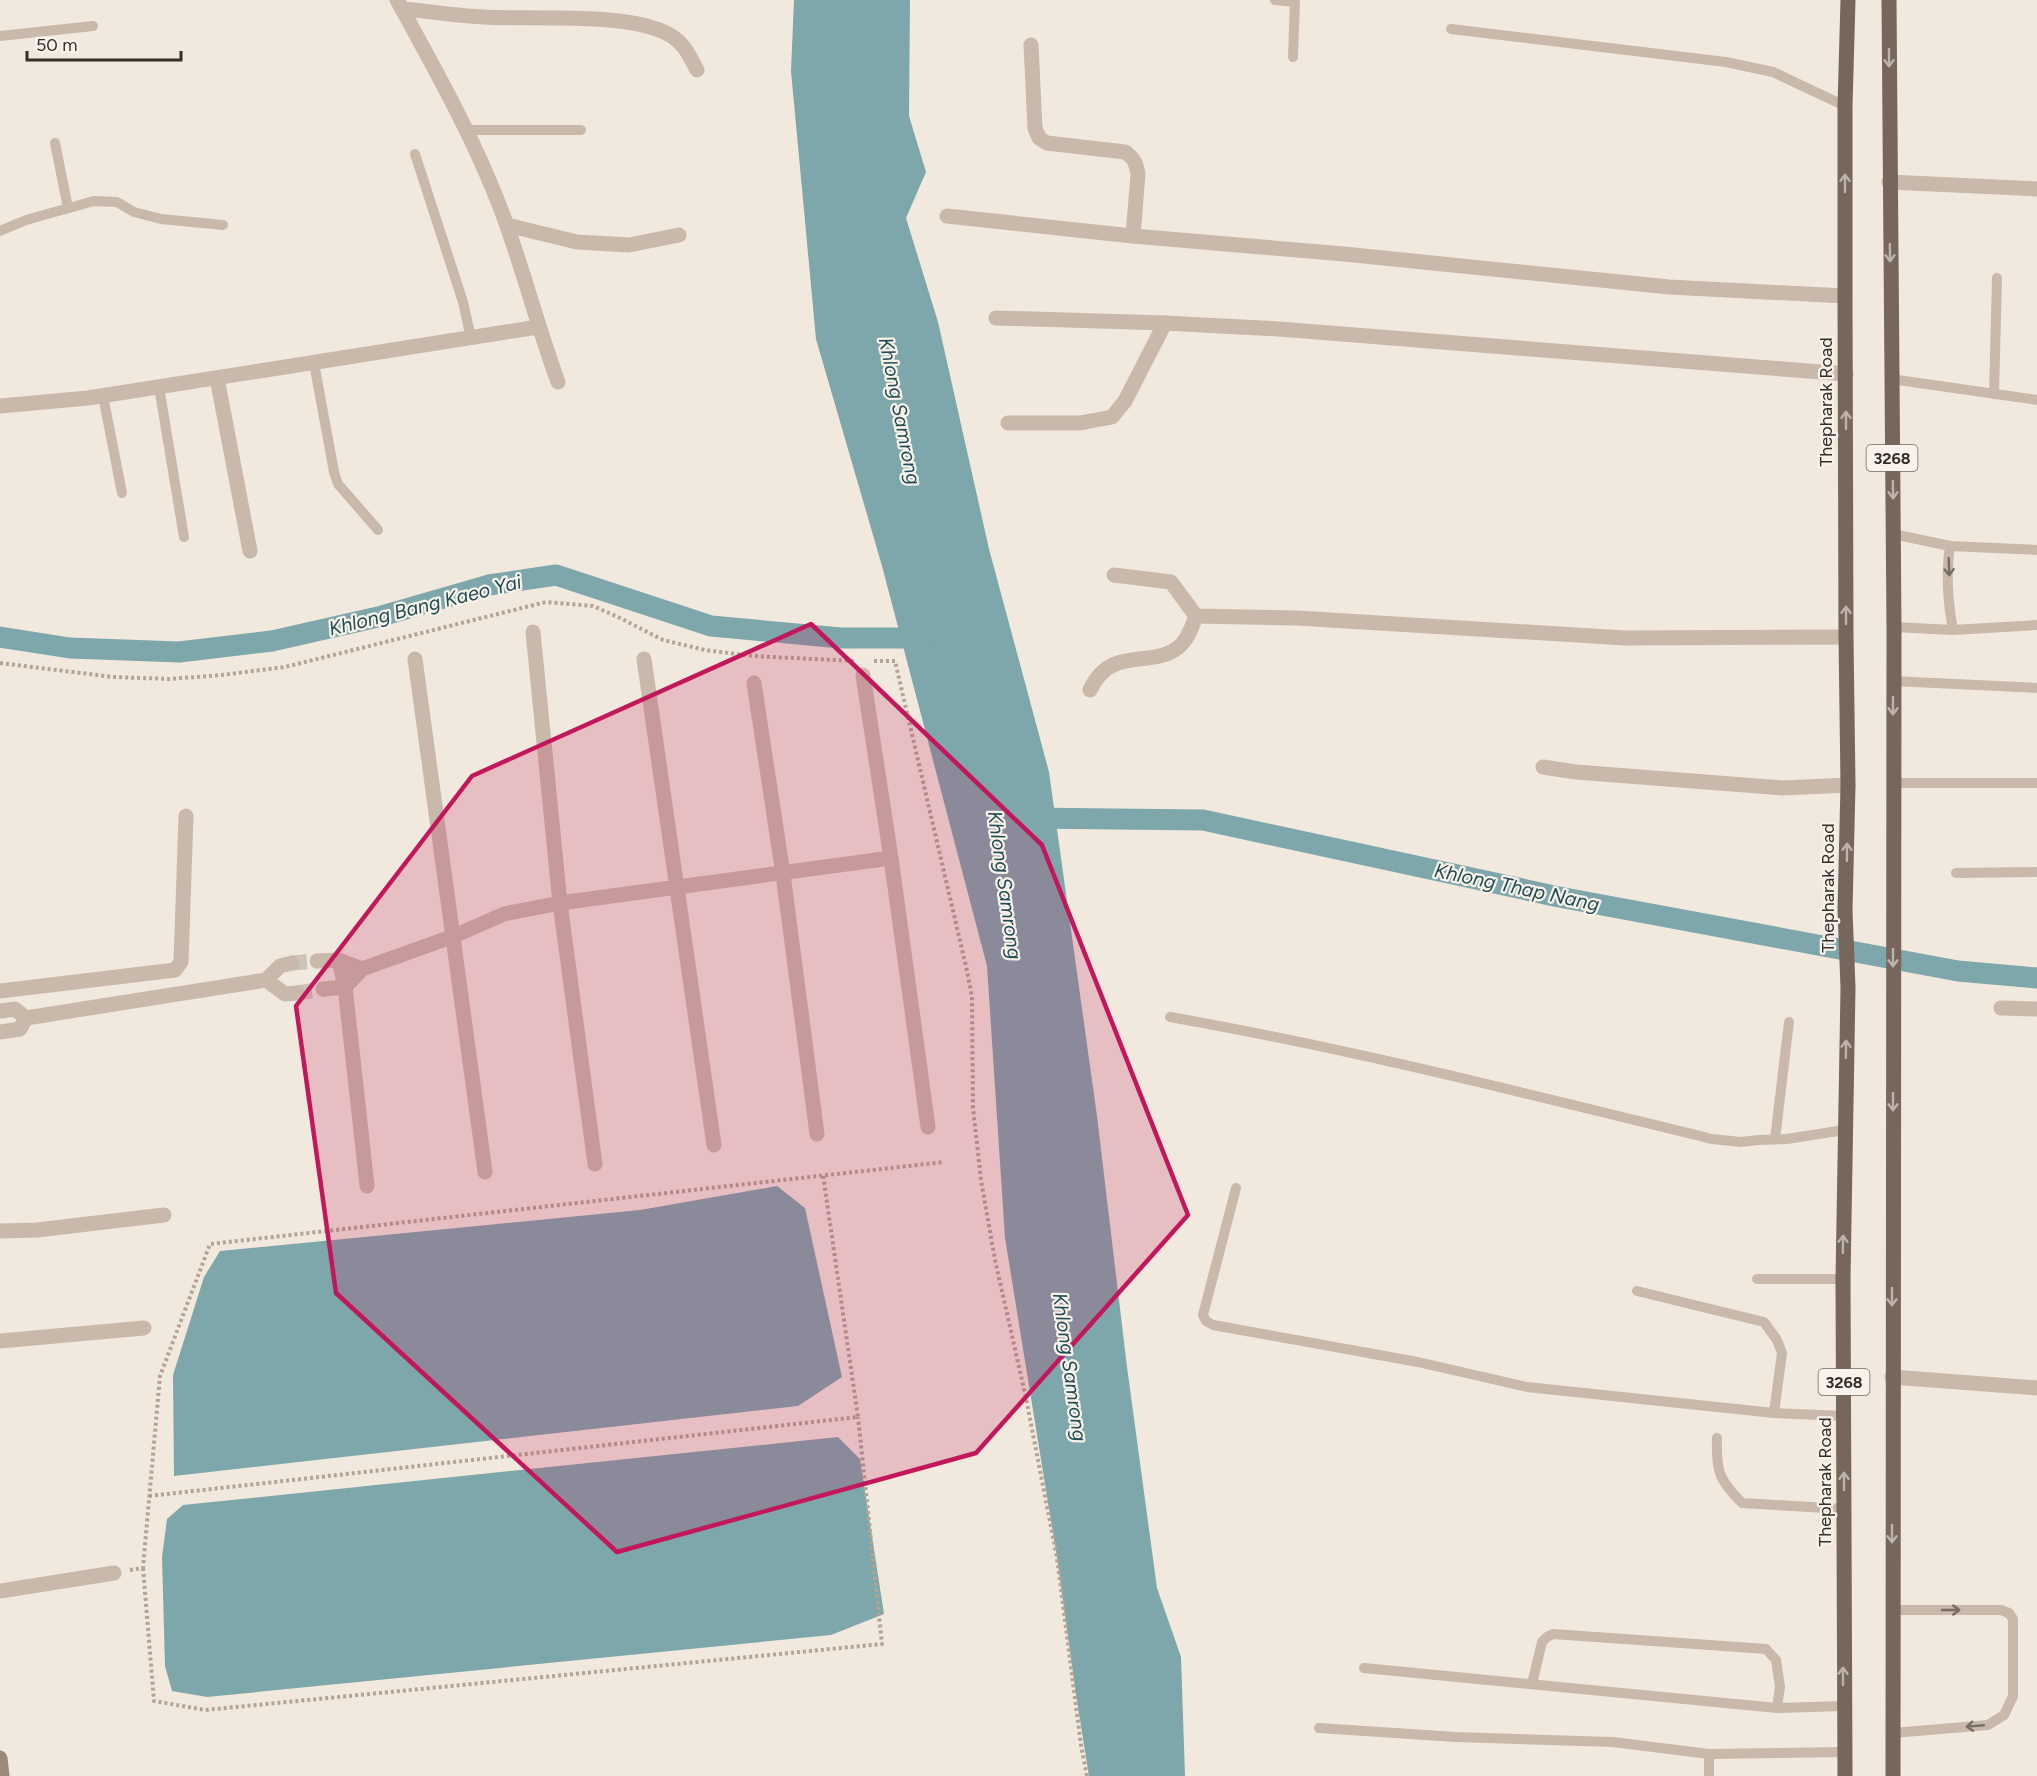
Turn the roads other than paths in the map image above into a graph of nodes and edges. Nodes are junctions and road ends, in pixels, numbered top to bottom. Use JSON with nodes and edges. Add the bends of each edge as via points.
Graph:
{"nodes":[{"id":1,"x":1275,"y":0,"type":"edge"},
{"id":2,"x":1848,"y":0,"type":"edge"},
{"id":3,"x":1888,"y":0,"type":"edge"},
{"id":4,"x":1295,"y":1,"type":"edge"},
{"id":5,"x":400,"y":4,"type":"edge"},
{"id":6,"x":93,"y":26,"type":"dead end"},
{"id":7,"x":1451,"y":29,"type":"dead end"},
{"id":8,"x":0,"y":36,"type":"edge"},
{"id":9,"x":1031,"y":45,"type":"dead end"},
{"id":10,"x":1293,"y":57,"type":"dead end"},
{"id":11,"x":697,"y":70,"type":"dead end"},
{"id":12,"x":1845,"y":106,"type":"junction"},
{"id":13,"x":465,"y":130,"type":"junction"},
{"id":14,"x":581,"y":130,"type":"dead end"},
{"id":15,"x":56,"y":143,"type":"dead end"},
{"id":16,"x":415,"y":154,"type":"dead end"},
{"id":17,"x":1889,"y":182,"type":"junction"},
{"id":18,"x":2037,"y":189,"type":"edge"},
{"id":19,"x":68,"y":208,"type":"junction"},
{"id":20,"x":947,"y":216,"type":"dead end"},
{"id":21,"x":223,"y":225,"type":"dead end"},
{"id":22,"x":507,"y":225,"type":"junction"},
{"id":23,"x":0,"y":231,"type":"edge"},
{"id":24,"x":679,"y":235,"type":"dead end"},
{"id":25,"x":1133,"y":236,"type":"junction"},
{"id":26,"x":1997,"y":278,"type":"dead end"},
{"id":27,"x":1845,"y":296,"type":"junction"},
{"id":28,"x":996,"y":318,"type":"dead end"},
{"id":29,"x":1165,"y":323,"type":"junction"},
{"id":30,"x":538,"y":327,"type":"junction"},
{"id":31,"x":471,"y":338,"type":"junction"},
{"id":32,"x":314,"y":363,"type":"junction"},
{"id":33,"x":1846,"y":374,"type":"junction"},
{"id":34,"x":217,"y":378,"type":"junction"},
{"id":35,"x":1892,"y":379,"type":"junction"},
{"id":36,"x":558,"y":382,"type":"dead end"},
{"id":37,"x":159,"y":387,"type":"junction"},
{"id":38,"x":1994,"y":394,"type":"junction"},
{"id":39,"x":103,"y":396,"type":"junction"},
{"id":40,"x":2037,"y":400,"type":"edge"},
{"id":41,"x":0,"y":406,"type":"edge"},
{"id":42,"x":1008,"y":423,"type":"dead end"},
{"id":43,"x":122,"y":493,"type":"dead end"},
{"id":44,"x":378,"y":530,"type":"dead end"},
{"id":45,"x":1893,"y":534,"type":"junction"},
{"id":46,"x":184,"y":537,"type":"dead end"},
{"id":47,"x":1950,"y":546,"type":"junction"},
{"id":48,"x":250,"y":550,"type":"dead end"},
{"id":49,"x":2037,"y":550,"type":"edge"},
{"id":50,"x":1114,"y":575,"type":"dead end"},
{"id":51,"x":1196,"y":616,"type":"junction"},
{"id":52,"x":2037,"y":625,"type":"edge"},
{"id":53,"x":1894,"y":627,"type":"junction"},
{"id":54,"x":1953,"y":630,"type":"junction"},
{"id":55,"x":533,"y":632,"type":"dead end"},
{"id":56,"x":1846,"y":637,"type":"junction"},
{"id":57,"x":415,"y":659,"type":"dead end"},
{"id":58,"x":644,"y":659,"type":"dead end"},
{"id":59,"x":862,"y":675,"type":"dead end"},
{"id":60,"x":1893,"y":681,"type":"junction"},
{"id":61,"x":754,"y":683,"type":"dead end"},
{"id":62,"x":2037,"y":688,"type":"edge"},
{"id":63,"x":1090,"y":690,"type":"dead end"},
{"id":64,"x":1542,"y":767,"type":"dead end"},
{"id":65,"x":1893,"y":783,"type":"junction"},
{"id":66,"x":2037,"y":783,"type":"edge"},
{"id":67,"x":1848,"y":785,"type":"junction"},
{"id":68,"x":186,"y":816,"type":"dead end"},
{"id":69,"x":891,"y":858,"type":"junction"},
{"id":70,"x":2037,"y":872,"type":"edge"},
{"id":71,"x":1956,"y":873,"type":"dead end"},
{"id":72,"x":783,"y":874,"type":"junction"},
{"id":73,"x":677,"y":887,"type":"junction"},
{"id":74,"x":560,"y":903,"type":"junction"},
{"id":75,"x":454,"y":936,"type":"junction"},
{"id":76,"x":339,"y":960,"type":"junction"},
{"id":77,"x":317,"y":961,"type":"tunnel mouth"},
{"id":78,"x":291,"y":963,"type":"tunnel mouth"},
{"id":79,"x":362,"y":969,"type":"junction"},
{"id":80,"x":266,"y":980,"type":"junction"},
{"id":81,"x":345,"y":987,"type":"junction"},
{"id":82,"x":323,"y":989,"type":"tunnel mouth"},
{"id":83,"x":0,"y":991,"type":"edge"},
{"id":84,"x":297,"y":993,"type":"tunnel mouth"},
{"id":85,"x":2001,"y":1008,"type":"dead end"},
{"id":86,"x":2037,"y":1009,"type":"edge"},
{"id":87,"x":0,"y":1011,"type":"edge"},
{"id":88,"x":1170,"y":1017,"type":"dead end"},
{"id":89,"x":26,"y":1018,"type":"junction"},
{"id":90,"x":1789,"y":1022,"type":"dead end"},
{"id":91,"x":0,"y":1032,"type":"edge"},
{"id":92,"x":928,"y":1127,"type":"dead end"},
{"id":93,"x":1844,"y":1130,"type":"junction"},
{"id":94,"x":817,"y":1134,"type":"dead end"},
{"id":95,"x":1774,"y":1139,"type":"junction"},
{"id":96,"x":714,"y":1145,"type":"dead end"},
{"id":97,"x":594,"y":1164,"type":"dead end"},
{"id":98,"x":485,"y":1172,"type":"dead end"},
{"id":99,"x":367,"y":1186,"type":"dead end"},
{"id":100,"x":1236,"y":1188,"type":"dead end"},
{"id":101,"x":164,"y":1215,"type":"dead end"},
{"id":102,"x":0,"y":1231,"type":"edge"},
{"id":103,"x":1757,"y":1279,"type":"dead end"},
{"id":104,"x":1843,"y":1279,"type":"junction"},
{"id":105,"x":1637,"y":1291,"type":"dead end"},
{"id":106,"x":144,"y":1328,"type":"dead end"},
{"id":107,"x":0,"y":1341,"type":"edge"},
{"id":108,"x":1892,"y":1377,"type":"junction"},
{"id":109,"x":2037,"y":1388,"type":"edge"},
{"id":110,"x":1774,"y":1413,"type":"junction"},
{"id":111,"x":1845,"y":1416,"type":"junction"},
{"id":112,"x":1718,"y":1438,"type":"dead end"},
{"id":113,"x":1844,"y":1509,"type":"junction"},
{"id":114,"x":114,"y":1573,"type":"road end"},
{"id":115,"x":0,"y":1591,"type":"edge"},
{"id":116,"x":1893,"y":1610,"type":"junction"},
{"id":117,"x":1364,"y":1668,"type":"dead end"},
{"id":118,"x":1532,"y":1684,"type":"junction"},
{"id":119,"x":1843,"y":1706,"type":"junction"},
{"id":120,"x":1777,"y":1708,"type":"junction"},
{"id":121,"x":1319,"y":1728,"type":"dead end"},
{"id":122,"x":1893,"y":1733,"type":"junction"},
{"id":123,"x":1845,"y":1752,"type":"junction"},
{"id":124,"x":1709,"y":1754,"type":"junction"},
{"id":125,"x":0,"y":1758,"type":"edge"},
{"id":126,"x":3,"y":1776,"type":"edge"},
{"id":127,"x":1710,"y":1776,"type":"edge"},
{"id":128,"x":1845,"y":1776,"type":"edge"},
{"id":129,"x":1893,"y":1776,"type":"edge"}],
"edges":[{"from":1,"to":4,"type":"lane"},
{"from":2,"to":12,"type":"main road","name":"Thepharak Road","number":"3268"},
{"from":3,"to":17,"type":"main road","number":"3268","one_way":true},
{"from":4,"to":10,"type":"lane"},
{"from":5,"to":11,"type":"street","via":[[483,17],[638,23],[672,35],[683,44]]},
{"from":5,"to":13,"type":"street"},
{"from":6,"to":8,"type":"lane"},
{"from":7,"to":12,"type":"lane","via":[[1726,62],[1773,72]]},
{"from":9,"to":25,"type":"street","via":[[1035,128],[1039,138],[1047,143],[1125,152],[1132,157],[1138,174]]},
{"from":27,"to":12,"type":"main road","name":"Thepharak Road","number":"3268","one_way":true},
{"from":13,"to":14,"type":"lane"},
{"from":13,"to":22,"type":"street"},
{"from":15,"to":19,"type":"lane"},
{"from":16,"to":31,"type":"lane"},
{"from":17,"to":18,"type":"street"},
{"from":17,"to":35,"type":"main road","number":"3268","one_way":true},
{"from":19,"to":21,"type":"lane","via":[[94,201],[117,202],[134,212],[161,219]]},
{"from":19,"to":23,"type":"lane"},
{"from":20,"to":25,"type":"street"},
{"from":22,"to":24,"type":"street","via":[[577,242],[629,245]]},
{"from":22,"to":30,"type":"street"},
{"from":25,"to":27,"type":"street","via":[[1669,287]]},
{"from":26,"to":38,"type":"lane"},
{"from":27,"to":33,"type":"main road","name":"Thepharak Road","number":"3268"},
{"from":28,"to":29,"type":"street"},
{"from":29,"to":33,"type":"street","via":[[1290,329]]},
{"from":29,"to":42,"type":"street","via":[[1125,401],[1112,417],[1080,423]]},
{"from":30,"to":31,"type":"street"},
{"from":30,"to":36,"type":"street"},
{"from":31,"to":32,"type":"street"},
{"from":32,"to":34,"type":"street"},
{"from":32,"to":44,"type":"lane","via":[[338,484]]},
{"from":56,"to":33,"type":"main road","name":"Thepharak Road","number":"3268","one_way":true},
{"from":34,"to":37,"type":"street"},
{"from":34,"to":48,"type":"street"},
{"from":35,"to":38,"type":"lane"},
{"from":35,"to":45,"type":"main road","number":"3268","one_way":true},
{"from":37,"to":39,"type":"street"},
{"from":37,"to":46,"type":"lane"},
{"from":38,"to":40,"type":"lane"},
{"from":39,"to":41,"type":"street"},
{"from":39,"to":43,"type":"lane"},
{"from":45,"to":47,"type":"lane"},
{"from":45,"to":53,"type":"main road","number":"3268"},
{"from":47,"to":49,"type":"lane"},
{"from":47,"to":54,"type":"lane","one_way":true},
{"from":50,"to":51,"type":"street","via":[[1171,582]]},
{"from":51,"to":56,"type":"street","via":[[1297,618],[1625,638]]},
{"from":51,"to":63,"type":"street","via":[[1187,638],[1175,649],[1108,667],[1095,678]]},
{"from":52,"to":54,"type":"lane"},
{"from":53,"to":54,"type":"lane"},
{"from":53,"to":60,"type":"main road","number":"3268"},
{"from":55,"to":74,"type":"street"},
{"from":56,"to":67,"type":"main road","name":"Thepharak Road","number":"3268"},
{"from":57,"to":75,"type":"street"},
{"from":58,"to":73,"type":"street"},
{"from":59,"to":69,"type":"street"},
{"from":60,"to":62,"type":"lane"},
{"from":60,"to":65,"type":"main road","number":"3268","one_way":true},
{"from":61,"to":72,"type":"street"},
{"from":64,"to":67,"type":"street","via":[[1784,788]]},
{"from":65,"to":66,"type":"lane"},
{"from":65,"to":108,"type":"main road","number":"3268","one_way":true},
{"from":93,"to":67,"type":"main road","name":"Thepharak Road","number":"3268","one_way":true},
{"from":68,"to":83,"type":"street","via":[[181,962],[176,970]]},
{"from":69,"to":72,"type":"street"},
{"from":69,"to":92,"type":"street"},
{"from":70,"to":71,"type":"lane"},
{"from":72,"to":73,"type":"street"},
{"from":72,"to":94,"type":"street"},
{"from":73,"to":74,"type":"street"},
{"from":73,"to":96,"type":"street"},
{"from":74,"to":75,"type":"street","via":[[504,914]]},
{"from":74,"to":97,"type":"street"},
{"from":75,"to":79,"type":"street"},
{"from":75,"to":98,"type":"street"},
{"from":76,"to":77,"type":"street"},
{"from":76,"to":79,"type":"street"},
{"from":76,"to":81,"type":"street"},
{"from":78,"to":80,"type":"street","via":[[280,966]]},
{"from":79,"to":81,"type":"street"},
{"from":80,"to":84,"type":"street","via":[[285,994]]},
{"from":80,"to":89,"type":"street"},
{"from":81,"to":82,"type":"street"},
{"from":81,"to":99,"type":"street"},
{"from":85,"to":86,"type":"street"},
{"from":87,"to":89,"type":"street","via":[[15,1009]]},
{"from":88,"to":95,"type":"lane","via":[[1484,1083],[1712,1139],[1741,1143]]},
{"from":89,"to":91,"type":"street","via":[[20,1029]]},
{"from":90,"to":95,"type":"lane"},
{"from":93,"to":95,"type":"lane"},
{"from":104,"to":93,"type":"main road","name":"Thepharak Road","number":"3268","one_way":true},
{"from":100,"to":110,"type":"lane","via":[[1203,1315],[1213,1325],[1418,1362],[1527,1387]]},
{"from":101,"to":102,"type":"street"},
{"from":103,"to":104,"type":"lane"},
{"from":104,"to":111,"type":"main road","name":"Thepharak Road","number":"3268"},
{"from":105,"to":110,"type":"lane","via":[[1764,1322],[1782,1353]]},
{"from":106,"to":107,"type":"street"},
{"from":108,"to":109,"type":"street"},
{"from":108,"to":116,"type":"main road","number":"3268","one_way":true},
{"from":110,"to":111,"type":"lane"},
{"from":113,"to":111,"type":"main road","name":"Thepharak Road","number":"3268","one_way":true},
{"from":112,"to":113,"type":"lane","via":[[1716,1464],[1725,1485],[1742,1503]]},
{"from":119,"to":113,"type":"main road","name":"Thepharak Road","number":"3268","one_way":true},
{"from":114,"to":115,"type":"street"},
{"from":116,"to":122,"type":"main road","number":"3268"},
{"from":116,"to":122,"type":"lane","one_way":true,"via":[[2001,1610],[2013,1619],[2013,1696],[2004,1715],[1988,1725]]},
{"from":117,"to":118,"type":"lane"},
{"from":118,"to":120,"type":"lane"},
{"from":118,"to":120,"type":"lane","via":[[1542,1642],[1553,1634],[1766,1649],[1776,1660],[1780,1687]]},
{"from":119,"to":120,"type":"lane"},
{"from":119,"to":123,"type":"main road","name":"Thepharak Road","number":"3268"},
{"from":121,"to":124,"type":"lane","via":[[1613,1742]]},
{"from":122,"to":129,"type":"main road","number":"3268"},
{"from":123,"to":124,"type":"lane"},
{"from":123,"to":128,"type":"main road","name":"Thepharak Road","number":"3268"},
{"from":124,"to":127,"type":"lane"},
{"from":125,"to":126,"type":"main road"}]}
